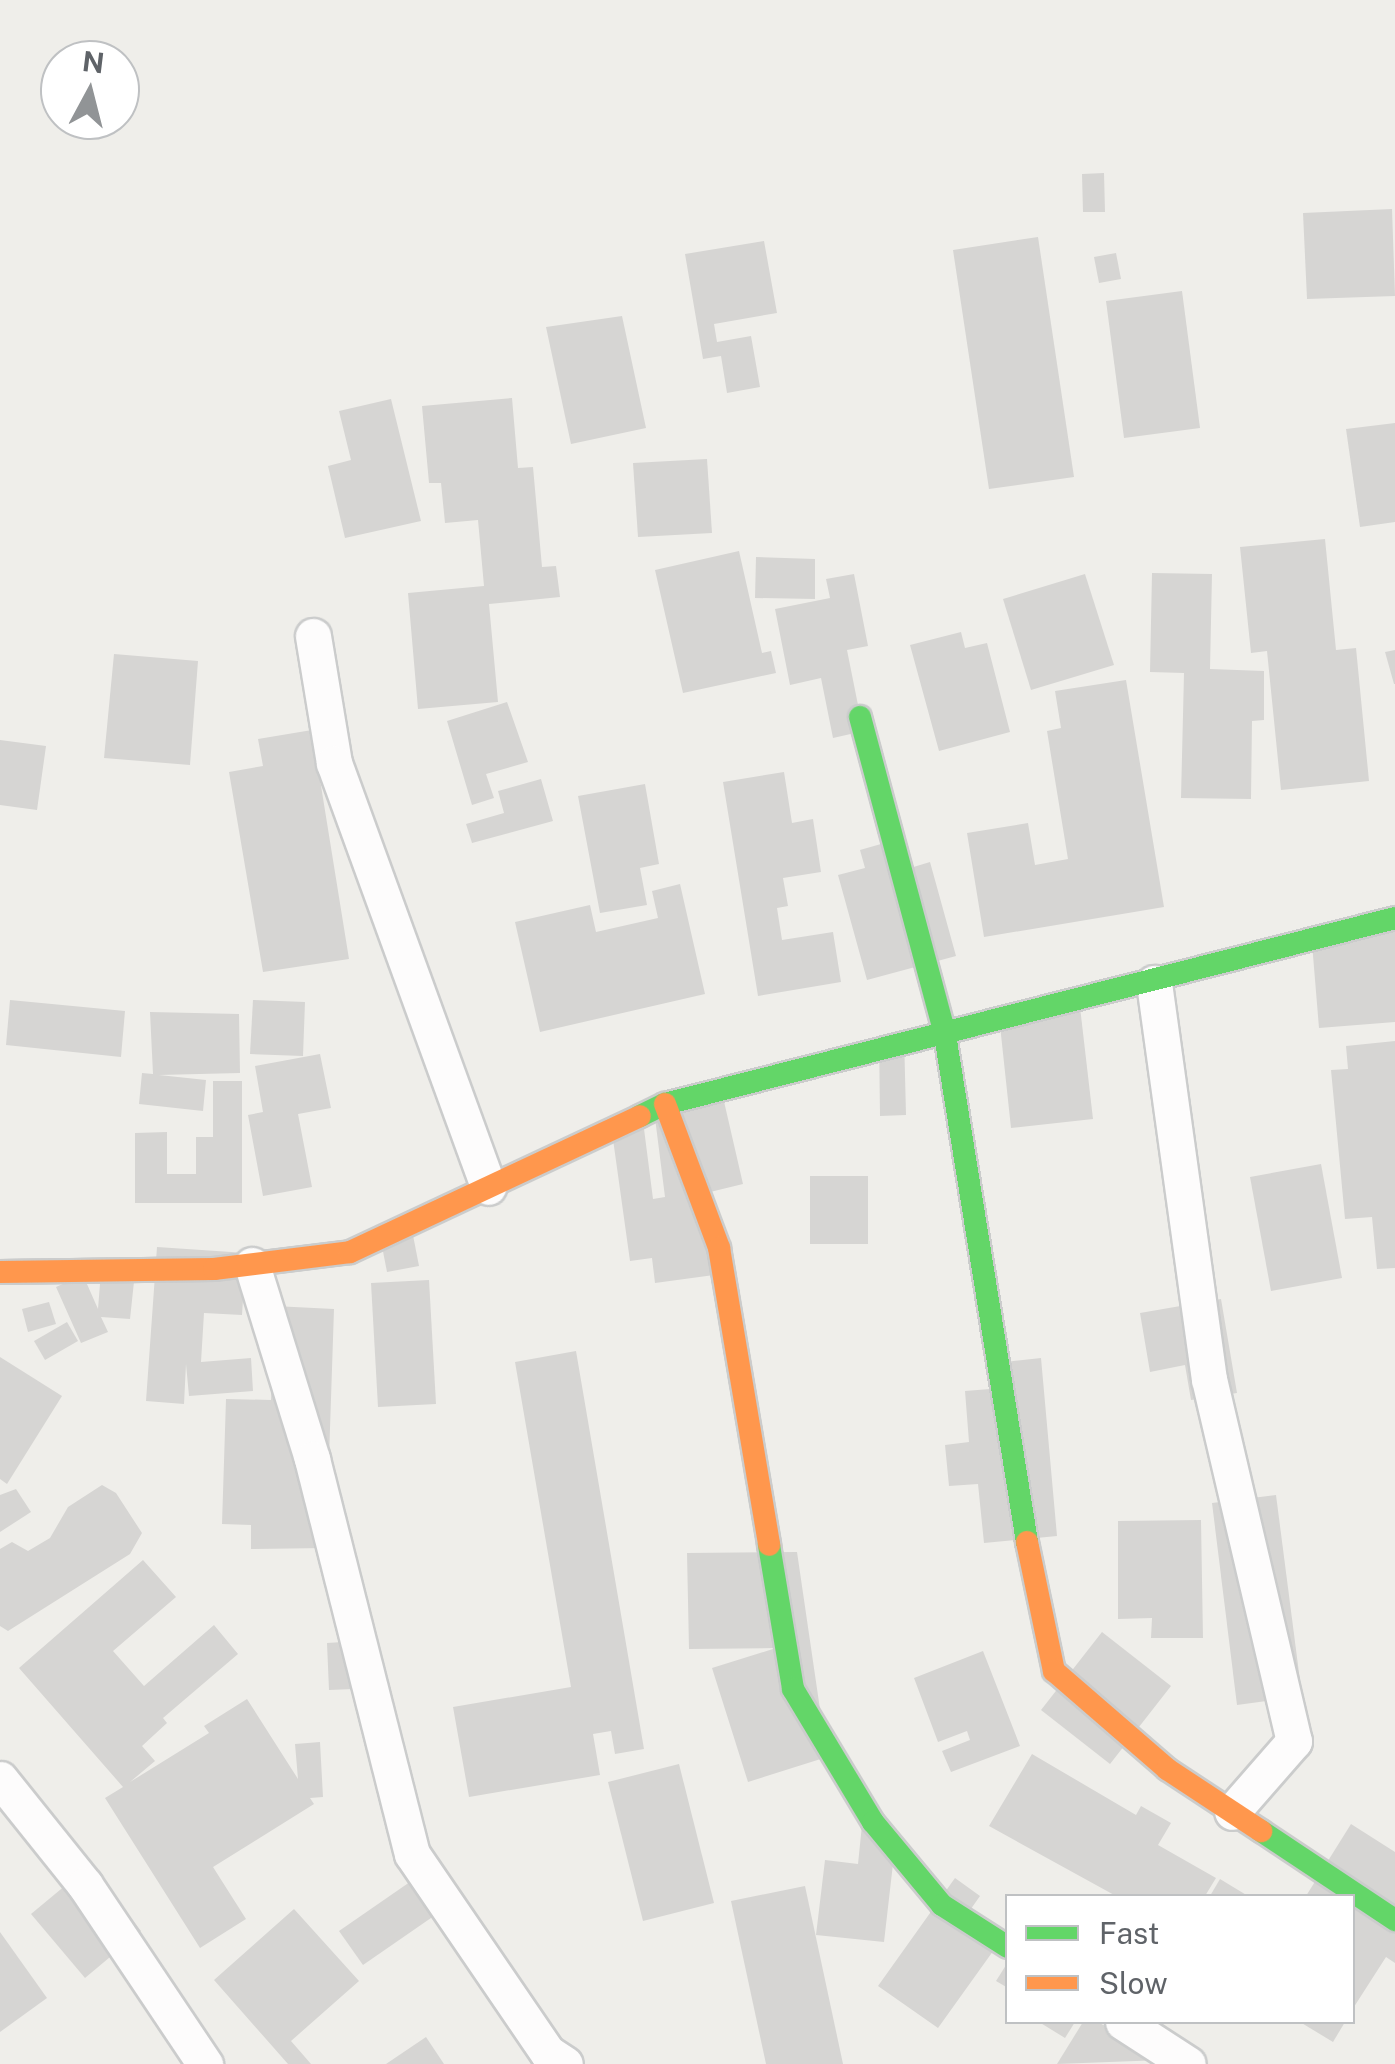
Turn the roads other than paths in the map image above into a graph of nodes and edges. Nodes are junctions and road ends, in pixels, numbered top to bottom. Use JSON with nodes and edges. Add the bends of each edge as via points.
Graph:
{"nodes":[{"id":1,"x":313,"y":636,"type":"dead end"},
{"id":2,"x":860,"y":716,"type":"dead end"},
{"id":3,"x":1395,"y":918,"type":"edge"},
{"id":4,"x":1154,"y":983,"type":"junction"},
{"id":5,"x":945,"y":1035,"type":"junction"},
{"id":6,"x":666,"y":1104,"type":"junction"},
{"id":7,"x":488,"y":1187,"type":"junction"},
{"id":8,"x":252,"y":1264,"type":"junction"},
{"id":9,"x":0,"y":1272,"type":"edge"},
{"id":10,"x":0,"y":1779,"type":"edge"},
{"id":11,"x":1232,"y":1812,"type":"junction"},
{"id":12,"x":1395,"y":1920,"type":"edge"},
{"id":13,"x":1005,"y":1945,"type":"edge"},
{"id":14,"x":1125,"y":2024,"type":"edge"},
{"id":15,"x":205,"y":2064,"type":"edge"},
{"id":16,"x":565,"y":2064,"type":"edge"},
{"id":17,"x":1188,"y":2064,"type":"edge"}],
"edges":[{"from":1,"to":7,"type":"street","via":[[334,763]]},
{"from":2,"to":5,"type":"street"},
{"from":3,"to":4,"type":"street"},
{"from":4,"to":5,"type":"street"},
{"from":4,"to":11,"type":"street","via":[[1208,1379],[1294,1742]]},
{"from":5,"to":6,"type":"street"},
{"from":5,"to":11,"type":"street","via":[[1054,1672],[1167,1768]]},
{"from":6,"to":7,"type":"street"},
{"from":6,"to":13,"type":"street","via":[[719,1248],[794,1689],[873,1822],[931,1892]]},
{"from":7,"to":8,"type":"street","via":[[350,1252]]},
{"from":8,"to":9,"type":"street"},
{"from":8,"to":16,"type":"street","via":[[312,1459],[412,1854],[548,2053]]},
{"from":10,"to":15,"type":"street","via":[[84,1885]]},
{"from":11,"to":12,"type":"street"},
{"from":14,"to":17,"type":"street"}]}
